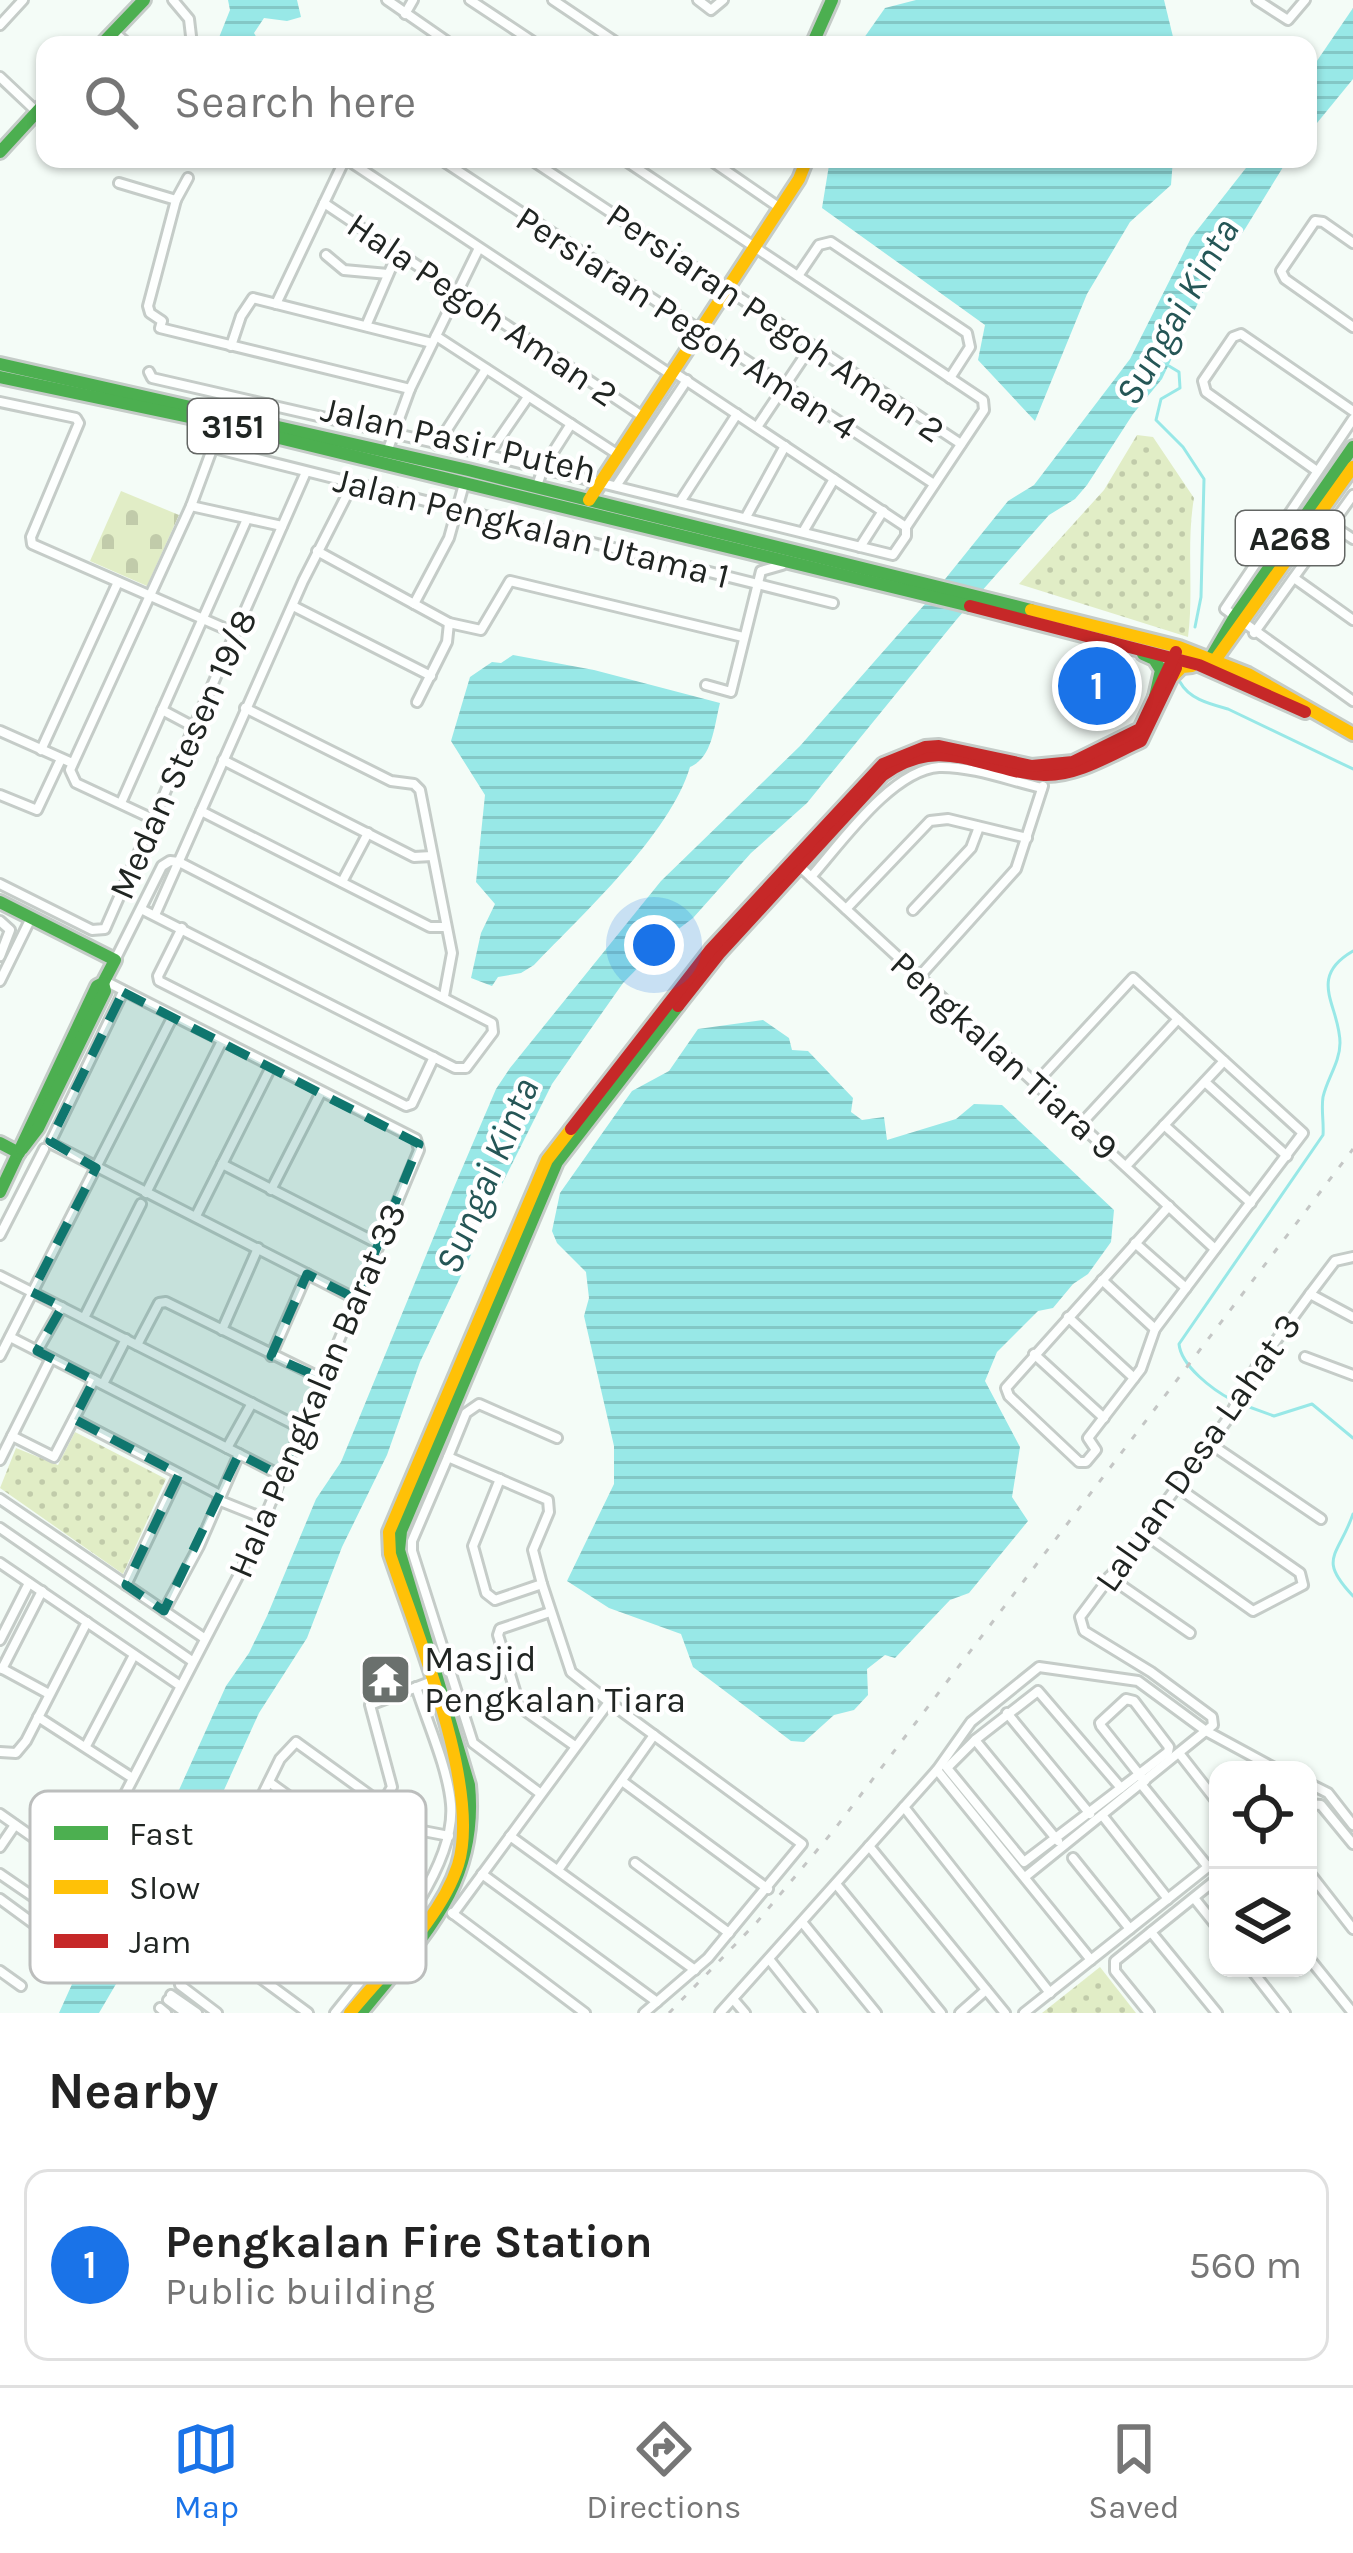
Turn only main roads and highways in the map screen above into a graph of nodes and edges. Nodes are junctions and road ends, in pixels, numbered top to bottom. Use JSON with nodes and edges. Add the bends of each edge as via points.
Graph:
{"nodes":[{"id":1,"x":145,"y":0,"type":"edge"},
{"id":2,"x":832,"y":0,"type":"edge"},
{"id":3,"x":110,"y":36,"type":"edge"},
{"id":4,"x":816,"y":36,"type":"edge"},
{"id":5,"x":36,"y":112,"type":"edge"},
{"id":6,"x":0,"y":156,"type":"edge"},
{"id":7,"x":804,"y":168,"type":"edge"},
{"id":8,"x":0,"y":364,"type":"edge"},
{"id":9,"x":0,"y":377,"type":"edge"},
{"id":10,"x":1351,"y":458,"type":"edge"},
{"id":11,"x":430,"y":462,"type":"junction"},
{"id":12,"x":464,"y":481,"type":"junction"},
{"id":13,"x":538,"y":493,"type":"junction"},
{"id":14,"x":589,"y":500,"type":"junction"},
{"id":15,"x":644,"y":524,"type":"junction"},
{"id":16,"x":900,"y":584,"type":"junction"},
{"id":17,"x":1004,"y":608,"type":"junction"},
{"id":18,"x":1242,"y":627,"type":"junction"},
{"id":19,"x":1123,"y":638,"type":"junction"},
{"id":20,"x":1195,"y":658,"type":"junction"},
{"id":21,"x":1248,"y":674,"type":"junction"},
{"id":22,"x":1173,"y":676,"type":"junction"},
{"id":23,"x":1155,"y":705,"type":"junction"},
{"id":24,"x":1339,"y":726,"type":"junction"},
{"id":25,"x":1353,"y":734,"type":"edge"},
{"id":26,"x":0,"y":902,"type":"edge"},
{"id":27,"x":0,"y":1143,"type":"edge"},
{"id":28,"x":19,"y":1152,"type":"junction"},
{"id":29,"x":0,"y":1192,"type":"edge"},
{"id":30,"x":425,"y":1633,"type":"junction"},
{"id":31,"x":439,"y":1904,"type":"junction"},
{"id":32,"x":426,"y":1918,"type":"edge"},
{"id":33,"x":372,"y":1983,"type":"edge"},
{"id":34,"x":378,"y":1983,"type":"edge"},
{"id":35,"x":350,"y":2013,"type":"edge"},
{"id":36,"x":361,"y":2013,"type":"edge"}],
"edges":[{"from":1,"to":3,"type":"main road"},
{"from":2,"to":4,"type":"main road"},
{"from":5,"to":6,"type":"main road"},
{"from":7,"to":14,"type":"main road"},
{"from":8,"to":11,"type":"main road","name":"Jalan Pasir Puteh","number":"3151"},
{"from":9,"to":12,"type":"main road","name":"Jalan Pasir Puteh","number":"3151"},
{"from":10,"to":18,"type":"main road","number":"A268"},
{"from":11,"to":12,"type":"main road"},
{"from":11,"to":13,"type":"main road","name":"Jalan Pasir Puteh","number":"3151"},
{"from":12,"to":13,"type":"main road","name":"Jalan Pasir Puteh","number":"3151"},
{"from":13,"to":14,"type":"main road"},
{"from":13,"to":15,"type":"main road","name":"Jalan Pasir Puteh","number":"3151"},
{"from":14,"to":15,"type":"main road"},
{"from":14,"to":16,"type":"main road","name":"Jalan Pasir Puteh","number":"3151"},
{"from":15,"to":16,"type":"main road","name":"Jalan Pasir Puteh","number":"3151"},
{"from":16,"to":17,"type":"main road","number":"3151"},
{"from":17,"to":19,"type":"main road","number":"3151"},
{"from":17,"to":19,"type":"main road","number":"3151"},
{"from":18,"to":20,"type":"main road","number":"A268"},
{"from":18,"to":20,"type":"main road","number":"A268"},
{"from":18,"to":21,"type":"main road","via":[[1231,656]]},
{"from":19,"to":20,"type":"main road","number":"3151"},
{"from":19,"to":23,"type":"main road","via":[[1158,664]]},
{"from":20,"to":21,"type":"main road","number":"3151"},
{"from":20,"to":22,"type":"main road"},
{"from":20,"to":22,"type":"main road"},
{"from":20,"to":23,"type":"main road"},
{"from":20,"to":24,"type":"main road","number":"3151"},
{"from":21,"to":24,"type":"main road","number":"3151"},
{"from":22,"to":23,"type":"main road"},
{"from":23,"to":30,"type":"main road","via":[[1141,741],[1074,771],[1044,776],[939,746],[883,764],[802,868],[711,949],[548,1160],[389,1532],[390,1553]]},
{"from":24,"to":25,"type":"main road","number":"3151"},
{"from":26,"to":28,"type":"main road","via":[[115,960]]},
{"from":27,"to":28,"type":"main road"},
{"from":28,"to":29,"type":"main road"},
{"from":30,"to":31,"type":"main road","via":[[423,1685],[459,1778],[465,1820],[458,1864]]},
{"from":30,"to":31,"type":"main road","via":[[473,1805],[465,1867]]},
{"from":31,"to":32,"type":"main road"},
{"from":33,"to":35,"type":"main road"},
{"from":34,"to":36,"type":"main road"}]}
